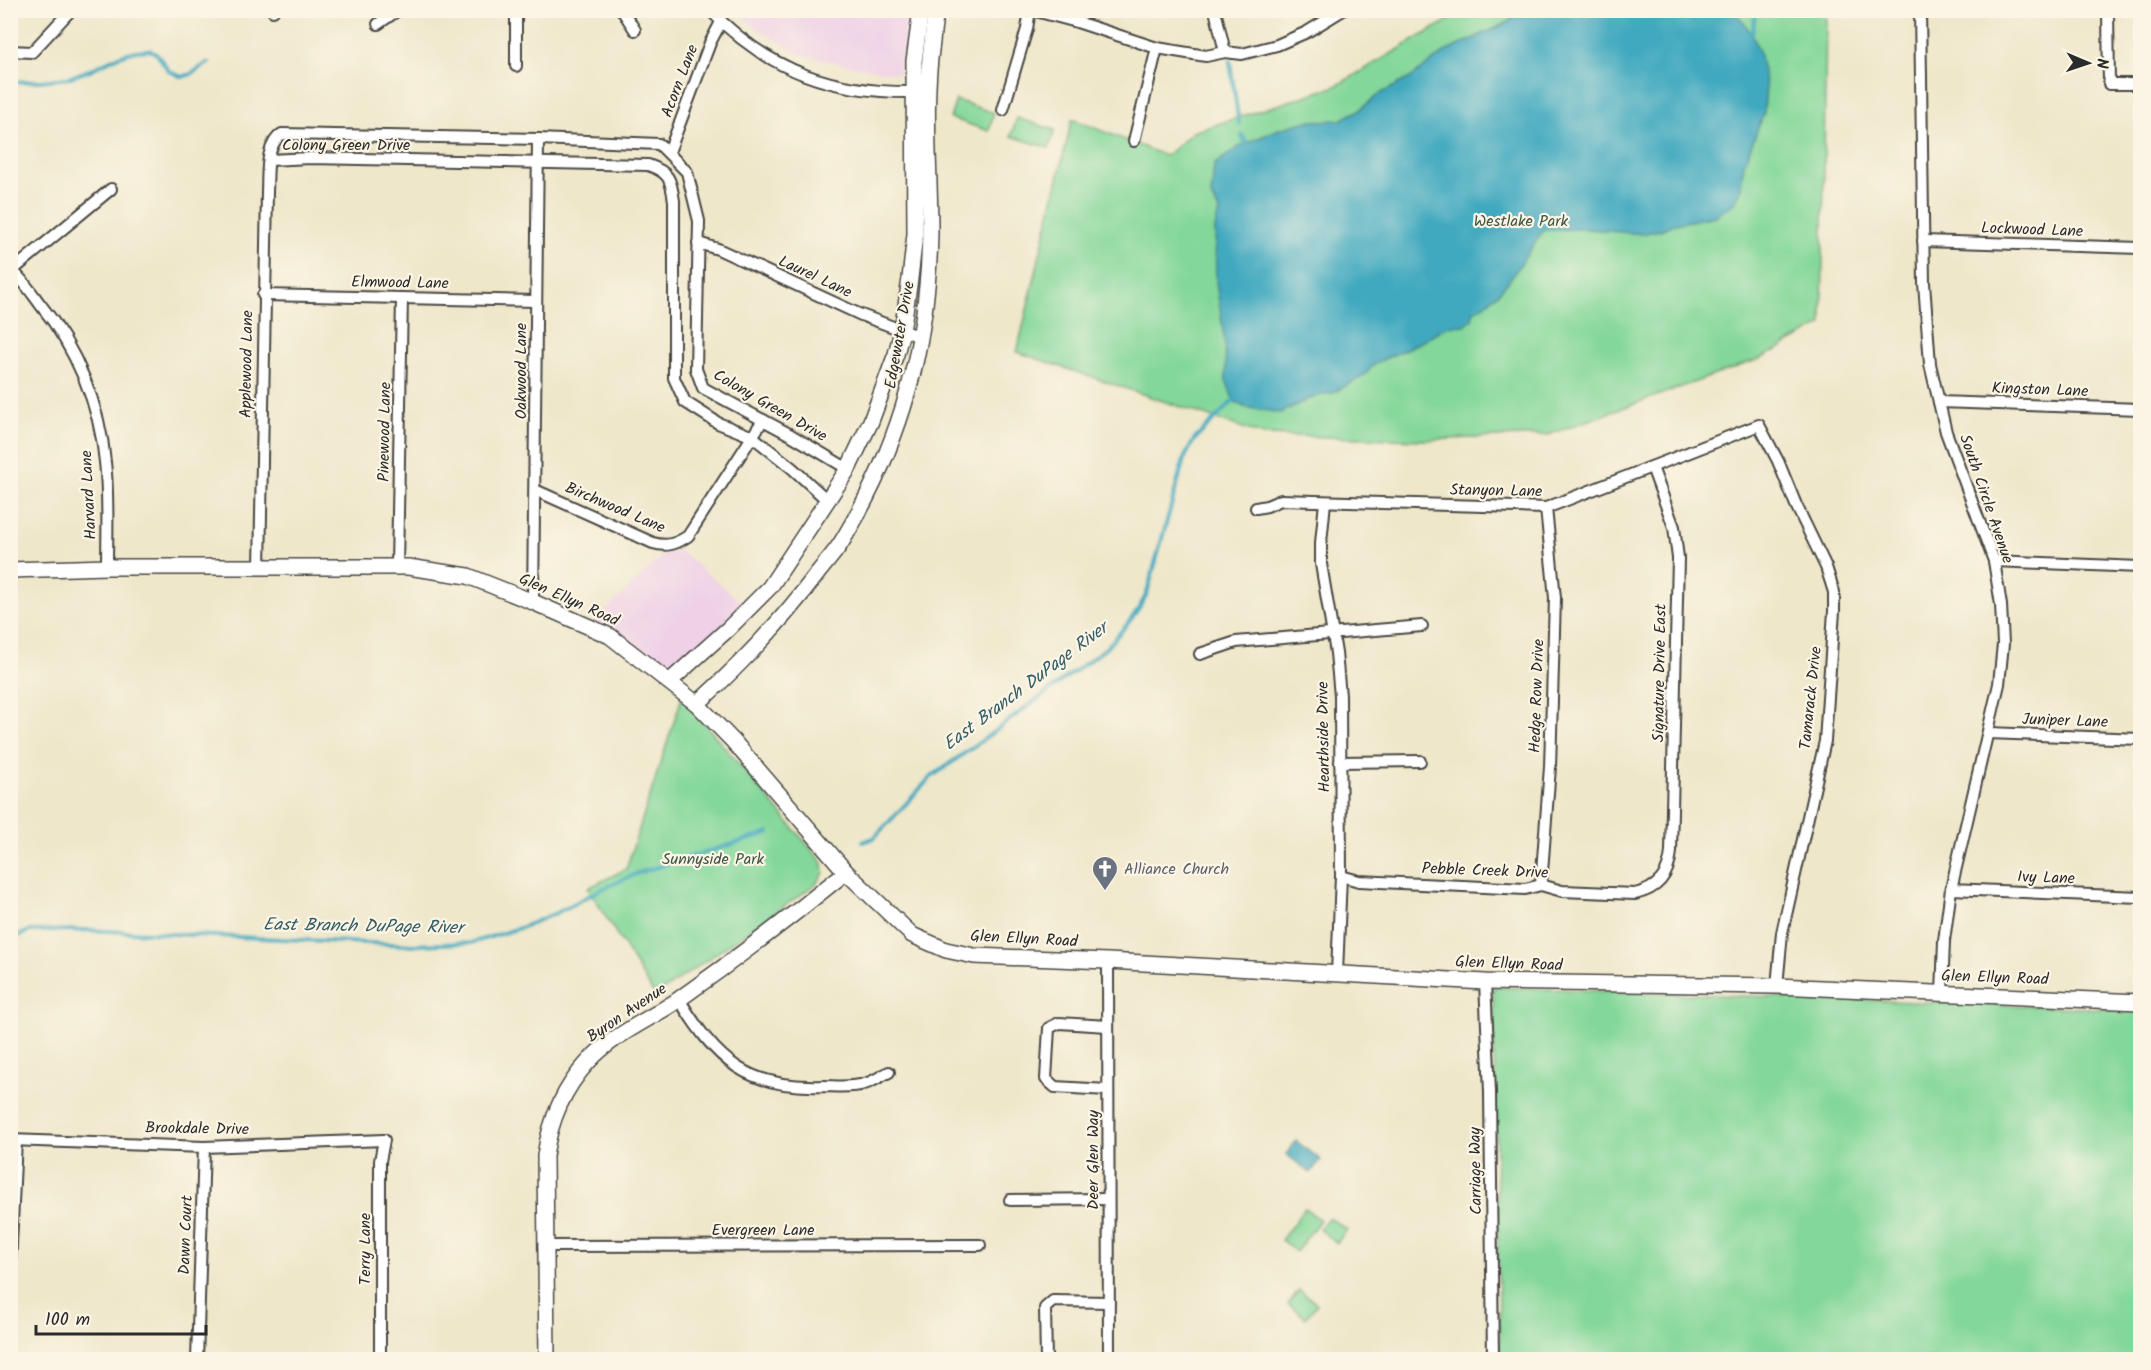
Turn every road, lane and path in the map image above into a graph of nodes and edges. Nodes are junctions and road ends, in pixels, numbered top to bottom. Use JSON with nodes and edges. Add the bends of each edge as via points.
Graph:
{"nodes":[{"id":1,"x":71,"y":10,"type":"edge"},
{"id":2,"x":398,"y":10,"type":"edge"},
{"id":3,"x":516,"y":10,"type":"edge"},
{"id":4,"x":622,"y":10,"type":"edge"},
{"id":5,"x":710,"y":10,"type":"edge"},
{"id":6,"x":921,"y":10,"type":"edge"},
{"id":7,"x":937,"y":10,"type":"edge"},
{"id":8,"x":1031,"y":10,"type":"edge"},
{"id":9,"x":1215,"y":10,"type":"edge"},
{"id":10,"x":1343,"y":10,"type":"edge"},
{"id":11,"x":1920,"y":10,"type":"edge"},
{"id":12,"x":2108,"y":10,"type":"edge"},
{"id":13,"x":721,"y":22,"type":"junction"},
{"id":14,"x":378,"y":24,"type":"dead end"},
{"id":15,"x":635,"y":30,"type":"dead end"},
{"id":16,"x":1157,"y":48,"type":"junction"},
{"id":17,"x":10,"y":51,"type":"edge"},
{"id":18,"x":1225,"y":52,"type":"junction"},
{"id":19,"x":516,"y":66,"type":"dead end"},
{"id":20,"x":2140,"y":84,"type":"edge"},
{"id":21,"x":920,"y":92,"type":"junction"},
{"id":22,"x":1003,"y":110,"type":"dead end"},
{"id":23,"x":538,"y":139,"type":"junction"},
{"id":24,"x":1134,"y":141,"type":"dead end"},
{"id":25,"x":669,"y":152,"type":"junction"},
{"id":26,"x":269,"y":160,"type":"junction"},
{"id":27,"x":537,"y":163,"type":"junction"},
{"id":28,"x":111,"y":189,"type":"dead end"},
{"id":29,"x":1923,"y":241,"type":"junction"},
{"id":30,"x":698,"y":243,"type":"junction"},
{"id":31,"x":2140,"y":248,"type":"edge"},
{"id":32,"x":12,"y":270,"type":"edge"},
{"id":33,"x":263,"y":295,"type":"junction"},
{"id":34,"x":402,"y":298,"type":"junction"},
{"id":35,"x":536,"y":301,"type":"junction"},
{"id":36,"x":902,"y":331,"type":"junction"},
{"id":37,"x":920,"y":338,"type":"junction"},
{"id":38,"x":1939,"y":402,"type":"junction"},
{"id":39,"x":2140,"y":408,"type":"edge"},
{"id":40,"x":763,"y":420,"type":"junction"},
{"id":41,"x":1758,"y":425,"type":"joint"},
{"id":42,"x":753,"y":437,"type":"junction"},
{"id":43,"x":1653,"y":467,"type":"junction"},
{"id":44,"x":848,"y":470,"type":"junction"},
{"id":45,"x":535,"y":490,"type":"junction"},
{"id":46,"x":827,"y":500,"type":"junction"},
{"id":47,"x":1325,"y":502,"type":"junction"},
{"id":48,"x":1256,"y":508,"type":"dead end"},
{"id":49,"x":1546,"y":508,"type":"junction"},
{"id":50,"x":1994,"y":561,"type":"junction"},
{"id":51,"x":106,"y":567,"type":"junction"},
{"id":52,"x":397,"y":567,"type":"junction"},
{"id":53,"x":2140,"y":567,"type":"edge"},
{"id":54,"x":260,"y":568,"type":"junction"},
{"id":55,"x":10,"y":570,"type":"edge"},
{"id":56,"x":534,"y":602,"type":"junction"},
{"id":57,"x":1422,"y":627,"type":"dead end"},
{"id":58,"x":1332,"y":634,"type":"junction"},
{"id":59,"x":1200,"y":654,"type":"dead end"},
{"id":60,"x":669,"y":682,"type":"junction"},
{"id":61,"x":697,"y":704,"type":"junction"},
{"id":62,"x":1988,"y":733,"type":"junction"},
{"id":63,"x":2140,"y":739,"type":"edge"},
{"id":64,"x":1420,"y":760,"type":"dead end"},
{"id":65,"x":1340,"y":762,"type":"junction"},
{"id":66,"x":846,"y":872,"type":"junction"},
{"id":67,"x":1341,"y":876,"type":"junction"},
{"id":68,"x":1661,"y":881,"type":"joint"},
{"id":69,"x":1541,"y":885,"type":"junction"},
{"id":70,"x":1951,"y":889,"type":"junction"},
{"id":71,"x":2140,"y":897,"type":"edge"},
{"id":72,"x":1108,"y":961,"type":"junction"},
{"id":73,"x":1337,"y":973,"type":"junction"},
{"id":74,"x":1485,"y":982,"type":"junction"},
{"id":75,"x":1777,"y":986,"type":"junction"},
{"id":76,"x":1942,"y":994,"type":"junction"},
{"id":77,"x":679,"y":999,"type":"junction"},
{"id":78,"x":2140,"y":1002,"type":"edge"},
{"id":79,"x":1108,"y":1026,"type":"junction"},
{"id":80,"x":889,"y":1072,"type":"dead end"},
{"id":81,"x":1108,"y":1090,"type":"junction"},
{"id":82,"x":13,"y":1140,"type":"edge"},
{"id":83,"x":384,"y":1140,"type":"joint"},
{"id":84,"x":204,"y":1147,"type":"junction"},
{"id":85,"x":1108,"y":1199,"type":"junction"},
{"id":86,"x":1010,"y":1200,"type":"dead end"},
{"id":87,"x":980,"y":1245,"type":"dead end"},
{"id":88,"x":546,"y":1246,"type":"junction"},
{"id":89,"x":10,"y":1266,"type":"edge"},
{"id":90,"x":1108,"y":1302,"type":"junction"},
{"id":91,"x":197,"y":1359,"type":"edge"},
{"id":92,"x":380,"y":1359,"type":"edge"},
{"id":93,"x":547,"y":1359,"type":"edge"},
{"id":94,"x":1046,"y":1359,"type":"edge"},
{"id":95,"x":1109,"y":1359,"type":"edge"},
{"id":96,"x":1493,"y":1359,"type":"edge"}],
"edges":[{"from":1,"to":17,"type":"street","via":[[32,52]]},
{"from":2,"to":14,"type":"street"},
{"from":3,"to":19,"type":"street"},
{"from":4,"to":15,"type":"street"},
{"from":5,"to":13,"type":"street"},
{"from":6,"to":21,"type":"street","name":"Edgewater Drive","via":[[914,61]]},
{"from":7,"to":21,"type":"street","name":"Edgewater Drive"},
{"from":8,"to":16,"type":"street"},
{"from":8,"to":22,"type":"street"},
{"from":9,"to":18,"type":"street"},
{"from":10,"to":18,"type":"street","via":[[1277,45],[1242,54]]},
{"from":11,"to":29,"type":"street","name":"South Circle Avenue"},
{"from":12,"to":20,"type":"street","via":[[2109,84]]},
{"from":13,"to":21,"type":"street","via":[[761,54],[810,78],[851,88]]},
{"from":13,"to":25,"type":"street","name":"Acorn Lane"},
{"from":16,"to":18,"type":"street","via":[[1206,56]]},
{"from":16,"to":24,"type":"street"},
{"from":21,"to":36,"type":"street","name":"Edgewater Drive","via":[[915,234]]},
{"from":21,"to":37,"type":"street","name":"Edgewater Drive","via":[[928,279]]},
{"from":23,"to":25,"type":"street","name":"Colony Green Drive","via":[[647,142],[659,144]]},
{"from":23,"to":26,"type":"street","name":"Colony Green Drive","via":[[282,134],[274,139]]},
{"from":23,"to":27,"type":"street","name":"Oakwood Lane"},
{"from":25,"to":30,"type":"street","name":"Colony Green Drive","via":[[687,172],[699,221]]},
{"from":26,"to":27,"type":"street","name":"Colony Green Drive"},
{"from":26,"to":33,"type":"street","name":"Applewood Lane"},
{"from":27,"to":35,"type":"street","name":"Oakwood Lane"},
{"from":27,"to":42,"type":"street","name":"Colony Green Drive","via":[[648,165],[663,170],[672,185],[674,201],[674,378],[685,402],[718,423]]},
{"from":28,"to":32,"type":"street"},
{"from":29,"to":31,"type":"street","name":"Lockwood Lane"},
{"from":29,"to":38,"type":"street","name":"South Circle Avenue","via":[[1926,326]]},
{"from":30,"to":36,"type":"street","name":"Laurel Lane"},
{"from":30,"to":40,"type":"street","name":"Colony Green Drive","via":[[696,369],[703,388]]},
{"from":32,"to":51,"type":"street","name":"Harvard Lane","via":[[61,333],[87,384],[105,461]]},
{"from":33,"to":34,"type":"street","name":"Elmwood Lane"},
{"from":33,"to":54,"type":"street","name":"Applewood Lane"},
{"from":34,"to":35,"type":"street","name":"Elmwood Lane"},
{"from":34,"to":52,"type":"street","name":"Pinewood Lane"},
{"from":35,"to":45,"type":"street","name":"Oakwood Lane"},
{"from":36,"to":37,"type":"street","name":"Laurel Lane"},
{"from":36,"to":44,"type":"street","name":"Edgewater Drive","via":[[871,421]]},
{"from":37,"to":61,"type":"street","name":"Edgewater Drive","via":[[903,411],[883,463],[844,539],[796,601]]},
{"from":38,"to":39,"type":"street","name":"Kingston Lane"},
{"from":38,"to":50,"type":"street","name":"South Circle Avenue","via":[[1959,471]]},
{"from":40,"to":42,"type":"street","name":"Birchwood Lane"},
{"from":40,"to":44,"type":"street","name":"Colony Green Drive"},
{"from":41,"to":43,"type":"street","name":"Stanyon Lane"},
{"from":41,"to":75,"type":"street","name":"Tamarack Drive","via":[[1778,461],[1834,592],[1825,741],[1782,933]]},
{"from":42,"to":45,"type":"street","name":"Birchwood Lane","via":[[688,536],[666,546]]},
{"from":42,"to":46,"type":"street","name":"Colony Green Drive"},
{"from":43,"to":49,"type":"street","name":"Stanyon Lane"},
{"from":43,"to":68,"type":"street","name":"Signature Drive East","via":[[1674,527],[1678,558],[1671,852],[1668,870]]},
{"from":44,"to":46,"type":"street","name":"Edgewater Drive"},
{"from":45,"to":56,"type":"street","name":"Oakwood Lane"},
{"from":46,"to":60,"type":"street","name":"Edgewater Drive","via":[[770,586]]},
{"from":47,"to":48,"type":"street","name":"Stanyon Lane","via":[[1281,500]]},
{"from":47,"to":49,"type":"street","name":"Stanyon Lane"},
{"from":47,"to":58,"type":"street","name":"Hearthside Drive","via":[[1321,564]]},
{"from":49,"to":69,"type":"street","name":"Hedge Row Drive","via":[[1555,598],[1550,767]]},
{"from":50,"to":53,"type":"street"},
{"from":50,"to":62,"type":"street","name":"South Circle Avenue","via":[[2003,644]]},
{"from":51,"to":54,"type":"street","name":"Glen Ellyn Road"},
{"from":51,"to":55,"type":"street","name":"Glen Ellyn Road"},
{"from":52,"to":54,"type":"street","name":"Glen Ellyn Road"},
{"from":52,"to":56,"type":"street","name":"Glen Ellyn Road","via":[[468,576]]},
{"from":56,"to":60,"type":"street","name":"Glen Ellyn Road","via":[[610,636]]},
{"from":57,"to":58,"type":"street"},
{"from":58,"to":59,"type":"street","via":[[1236,642]]},
{"from":58,"to":65,"type":"street","name":"Hearthside Drive","via":[[1340,696]]},
{"from":60,"to":61,"type":"street","name":"Glen Ellyn Road"},
{"from":61,"to":66,"type":"street","name":"Glen Ellyn Road"},
{"from":62,"to":63,"type":"street","name":"Juniper Lane"},
{"from":62,"to":70,"type":"street","name":"South Circle Avenue"},
{"from":64,"to":65,"type":"street"},
{"from":65,"to":67,"type":"street","name":"Hearthside Drive"},
{"from":66,"to":72,"type":"street","name":"Glen Ellyn Road","via":[[912,935],[946,950],[986,957]]},
{"from":66,"to":77,"type":"street","name":"Byron Avenue"},
{"from":67,"to":69,"type":"street","name":"Pebble Creek Drive","via":[[1525,889]]},
{"from":67,"to":73,"type":"street","name":"Hearthside Drive"},
{"from":68,"to":69,"type":"street","name":"Pebble Creek Drive","via":[[1646,892],[1635,894],[1562,891]]},
{"from":70,"to":71,"type":"street","name":"Ivy Lane"},
{"from":70,"to":76,"type":"street","name":"South Circle Avenue"},
{"from":72,"to":73,"type":"street","name":"Glen Ellyn Road"},
{"from":72,"to":79,"type":"street","name":"Deer Glen Way"},
{"from":73,"to":74,"type":"street","name":"Glen Ellyn Road"},
{"from":74,"to":75,"type":"street","name":"Glen Ellyn Road"},
{"from":74,"to":96,"type":"street","name":"Carriage Way"},
{"from":75,"to":76,"type":"street","name":"Glen Ellyn Road"},
{"from":76,"to":78,"type":"street","name":"Glen Ellyn Road"},
{"from":77,"to":80,"type":"street","via":[[706,1041],[737,1068],[760,1079],[792,1086],[863,1085]]},
{"from":77,"to":88,"type":"street","name":"Byron Avenue","via":[[602,1048],[564,1094],[551,1124],[545,1156]]},
{"from":79,"to":81,"type":"street","name":"Deer Glen Way"},
{"from":79,"to":81,"type":"street","via":[[1059,1023],[1049,1028],[1046,1079],[1054,1087]]},
{"from":81,"to":85,"type":"street","name":"Deer Glen Way"},
{"from":82,"to":84,"type":"street","name":"Brookdale Drive"},
{"from":82,"to":89,"type":"street"},
{"from":83,"to":84,"type":"street","name":"Brookdale Drive"},
{"from":83,"to":92,"type":"street","name":"Terry Lane","via":[[380,1161]]},
{"from":84,"to":91,"type":"street","name":"Dawn Court"},
{"from":85,"to":86,"type":"street"},
{"from":85,"to":90,"type":"street","name":"Deer Glen Way"},
{"from":87,"to":88,"type":"street","name":"Evergreen Lane"},
{"from":88,"to":93,"type":"street","name":"Byron Avenue"},
{"from":90,"to":94,"type":"street","via":[[1053,1301],[1045,1308]]},
{"from":90,"to":95,"type":"street","name":"Deer Glen Way"}]}
